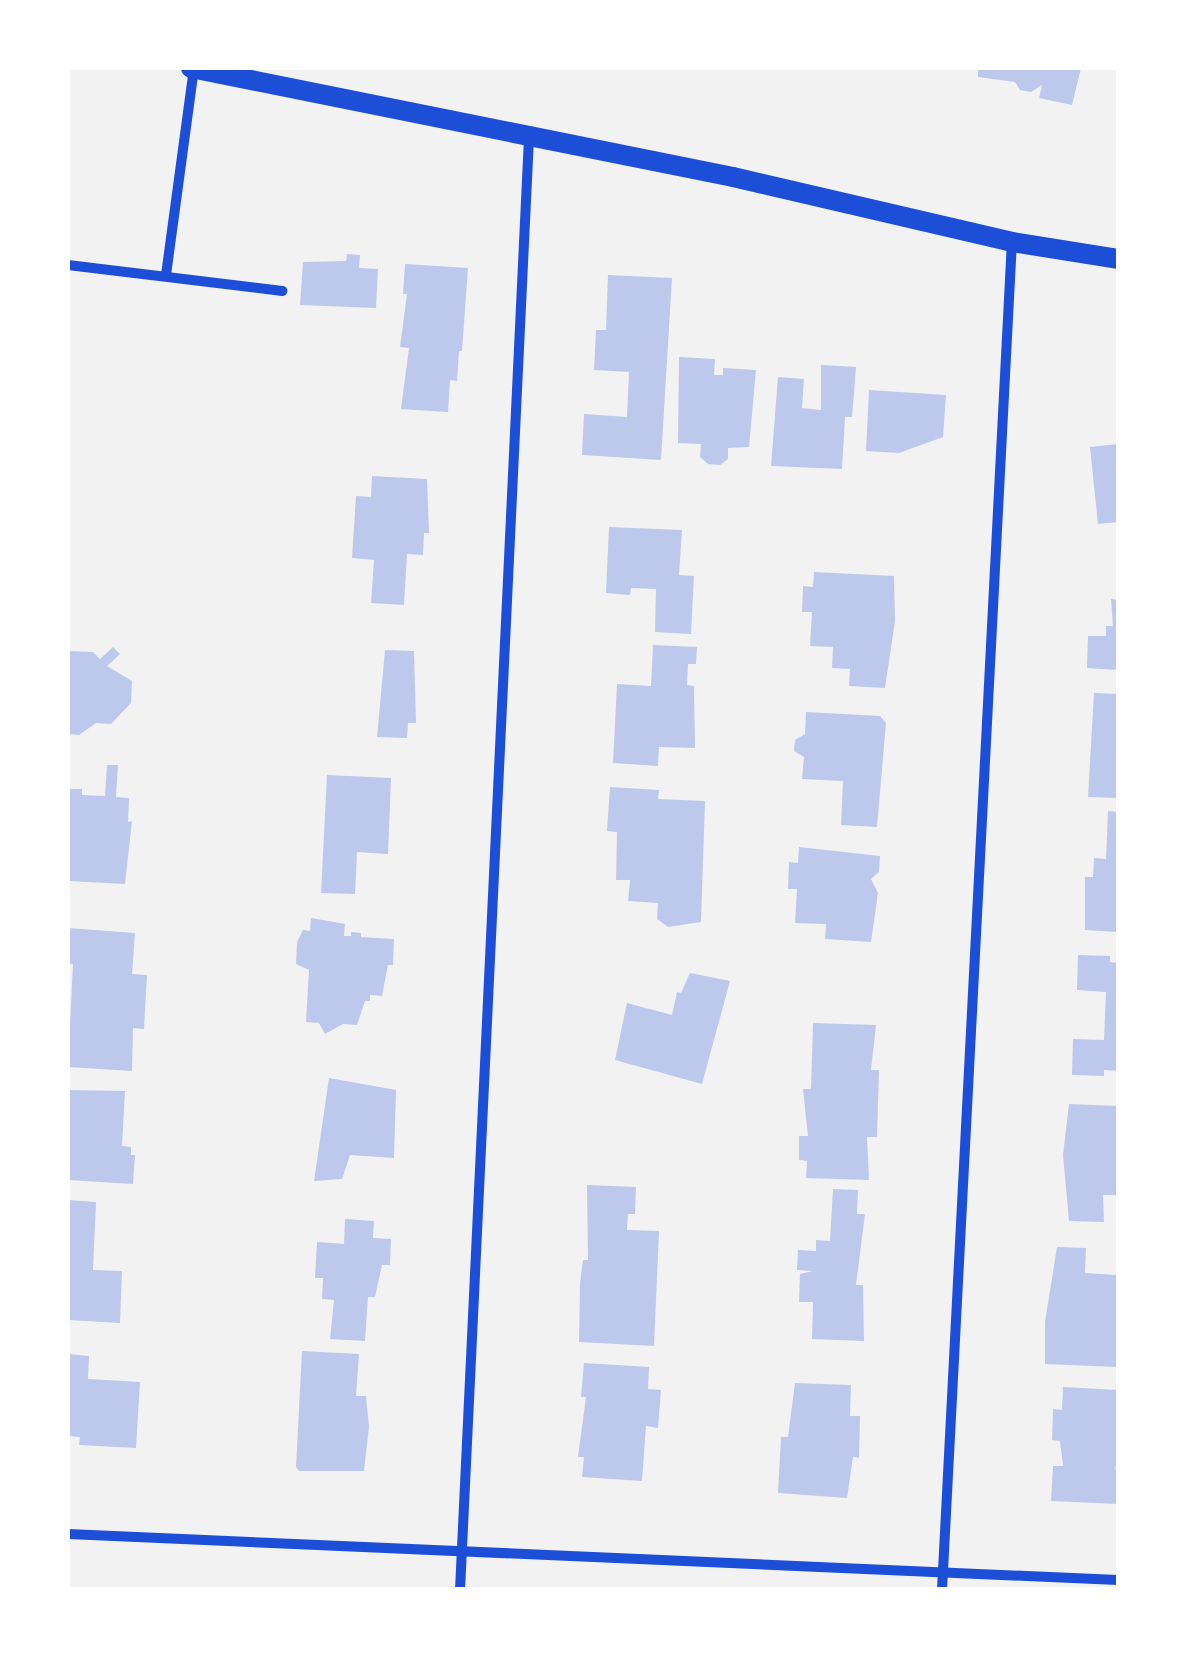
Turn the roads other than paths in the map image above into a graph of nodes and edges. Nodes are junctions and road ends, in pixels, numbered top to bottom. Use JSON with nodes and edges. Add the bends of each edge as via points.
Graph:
{"nodes":[{"id":1,"x":193,"y":68,"type":"edge"},
{"id":2,"x":529,"y":135,"type":"junction"},
{"id":3,"x":1012,"y":242,"type":"junction"},
{"id":4,"x":1118,"y":259,"type":"edge"},
{"id":5,"x":68,"y":266,"type":"edge"},
{"id":6,"x":166,"y":275,"type":"junction"},
{"id":7,"x":282,"y":291,"type":"dead end"},
{"id":8,"x":68,"y":1534,"type":"edge"},
{"id":9,"x":463,"y":1551,"type":"junction"},
{"id":10,"x":943,"y":1571,"type":"junction"},
{"id":11,"x":1118,"y":1580,"type":"edge"},
{"id":12,"x":460,"y":1590,"type":"edge"},
{"id":13,"x":942,"y":1590,"type":"edge"}],
"edges":[{"from":1,"to":2,"type":"main road"},
{"from":1,"to":6,"type":"street"},
{"from":2,"to":3,"type":"main road"},
{"from":2,"to":9,"type":"street"},
{"from":3,"to":4,"type":"main road"},
{"from":3,"to":10,"type":"street"},
{"from":5,"to":6,"type":"street"},
{"from":6,"to":7,"type":"street"},
{"from":8,"to":9,"type":"street"},
{"from":9,"to":10,"type":"street"},
{"from":9,"to":12,"type":"street"},
{"from":10,"to":11,"type":"street"},
{"from":10,"to":13,"type":"street"}]}
